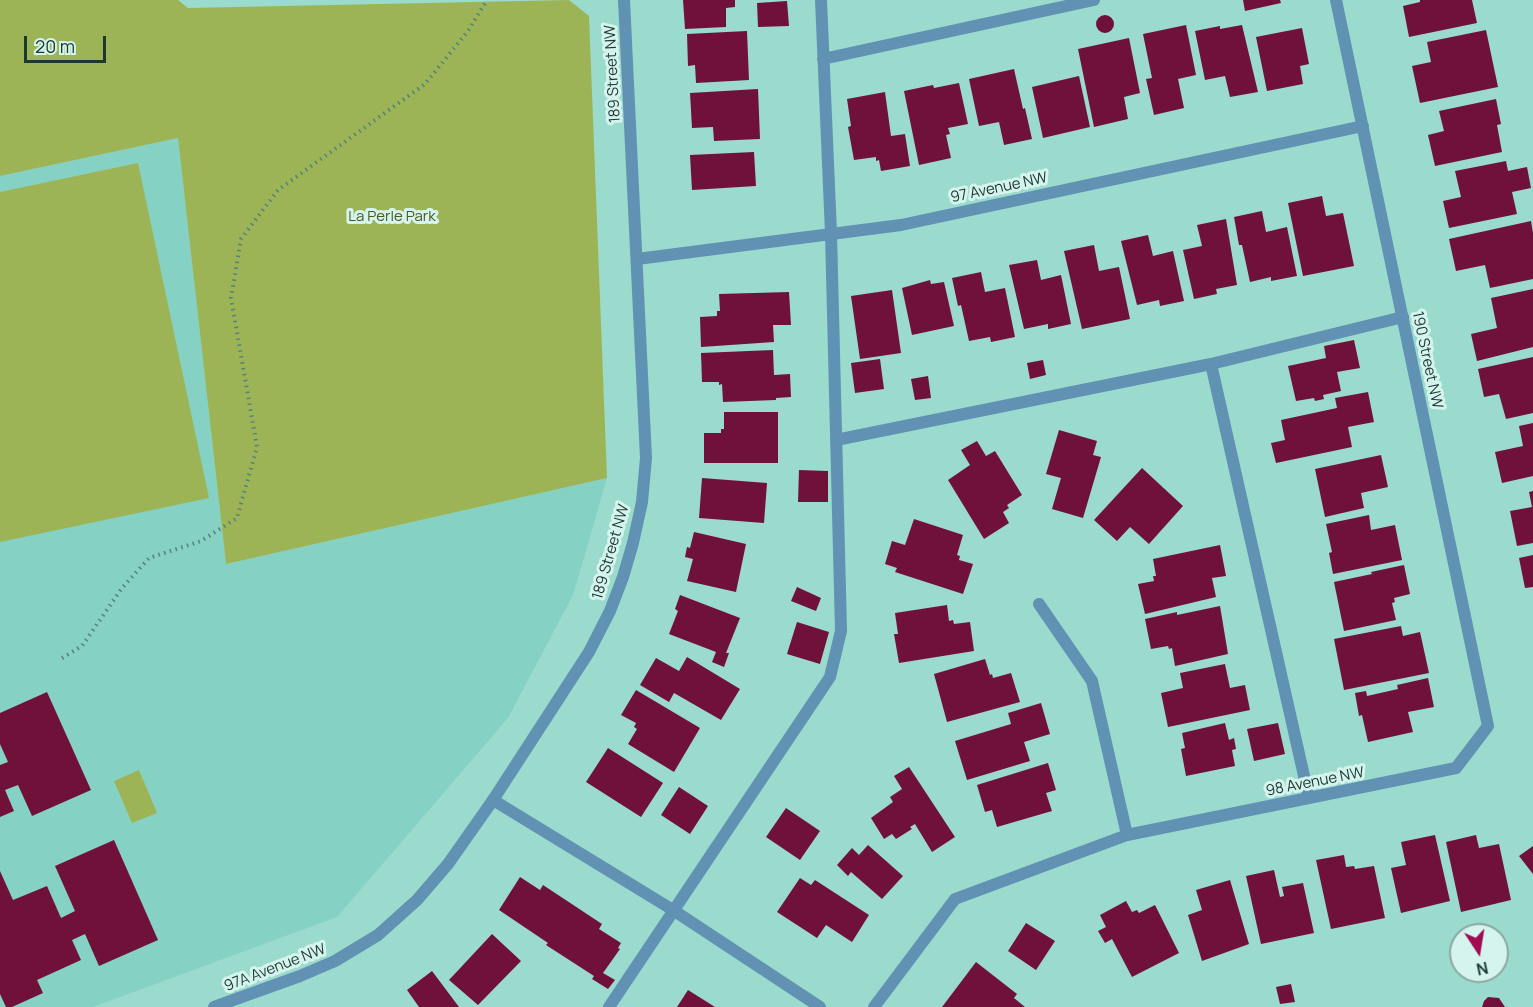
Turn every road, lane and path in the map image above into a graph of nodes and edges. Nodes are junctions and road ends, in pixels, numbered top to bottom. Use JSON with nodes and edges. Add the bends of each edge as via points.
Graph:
{"nodes":[{"id":1,"x":487,"y":0,"type":"edge"},
{"id":2,"x":624,"y":0,"type":"edge"},
{"id":3,"x":821,"y":0,"type":"edge"},
{"id":4,"x":1094,"y":0,"type":"edge"},
{"id":5,"x":1335,"y":0,"type":"edge"},
{"id":6,"x":824,"y":59,"type":"junction"},
{"id":7,"x":1363,"y":126,"type":"junction"},
{"id":8,"x":831,"y":233,"type":"junction"},
{"id":9,"x":637,"y":259,"type":"junction"},
{"id":10,"x":1402,"y":316,"type":"junction"},
{"id":11,"x":1211,"y":364,"type":"junction"},
{"id":12,"x":836,"y":440,"type":"junction"},
{"id":13,"x":1039,"y":604,"type":"dead end"},
{"id":14,"x":62,"y":658,"type":"dead end"},
{"id":15,"x":1488,"y":726,"type":"joint"},
{"id":16,"x":1309,"y":798,"type":"junction"},
{"id":17,"x":493,"y":800,"type":"junction"},
{"id":18,"x":1127,"y":835,"type":"junction"},
{"id":19,"x":673,"y":910,"type":"junction"},
{"id":20,"x":214,"y":1007,"type":"edge"},
{"id":21,"x":609,"y":1007,"type":"edge"},
{"id":22,"x":820,"y":1007,"type":"edge"},
{"id":23,"x":874,"y":1007,"type":"edge"}],
"edges":[{"from":1,"to":14,"type":"path","via":[[468,31],[425,84],[278,190],[241,239],[231,298],[257,447],[237,518],[201,541],[149,558],[122,588],[82,646]]},
{"from":2,"to":9,"type":"street","name":"189 Street NW"},
{"from":3,"to":6,"type":"street"},
{"from":4,"to":6,"type":"street"},
{"from":5,"to":7,"type":"street","name":"190 Street NW"},
{"from":6,"to":8,"type":"street"},
{"from":7,"to":8,"type":"street","name":"97 Avenue NW","via":[[901,225]]},
{"from":7,"to":10,"type":"street","name":"190 Street NW"},
{"from":8,"to":9,"type":"street","name":"97 Avenue NW"},
{"from":8,"to":12,"type":"street"},
{"from":9,"to":17,"type":"street","name":"189 Street NW","via":[[646,458],[633,543],[610,611],[589,652]]},
{"from":10,"to":11,"type":"street"},
{"from":10,"to":15,"type":"street","name":"190 Street NW"},
{"from":11,"to":12,"type":"street"},
{"from":11,"to":16,"type":"street"},
{"from":12,"to":19,"type":"street","via":[[841,631],[830,677]]},
{"from":13,"to":18,"type":"street","via":[[1092,681]]},
{"from":15,"to":16,"type":"street","name":"98 Avenue NW","via":[[1456,768]]},
{"from":16,"to":18,"type":"street","name":"98 Avenue NW"},
{"from":17,"to":19,"type":"street"},
{"from":17,"to":20,"type":"street","name":"97A Avenue NW","via":[[448,864],[417,900],[378,935],[335,961]]},
{"from":18,"to":23,"type":"street","name":"98 Avenue NW","via":[[955,899]]},
{"from":19,"to":21,"type":"street"},
{"from":19,"to":22,"type":"street"}]}
